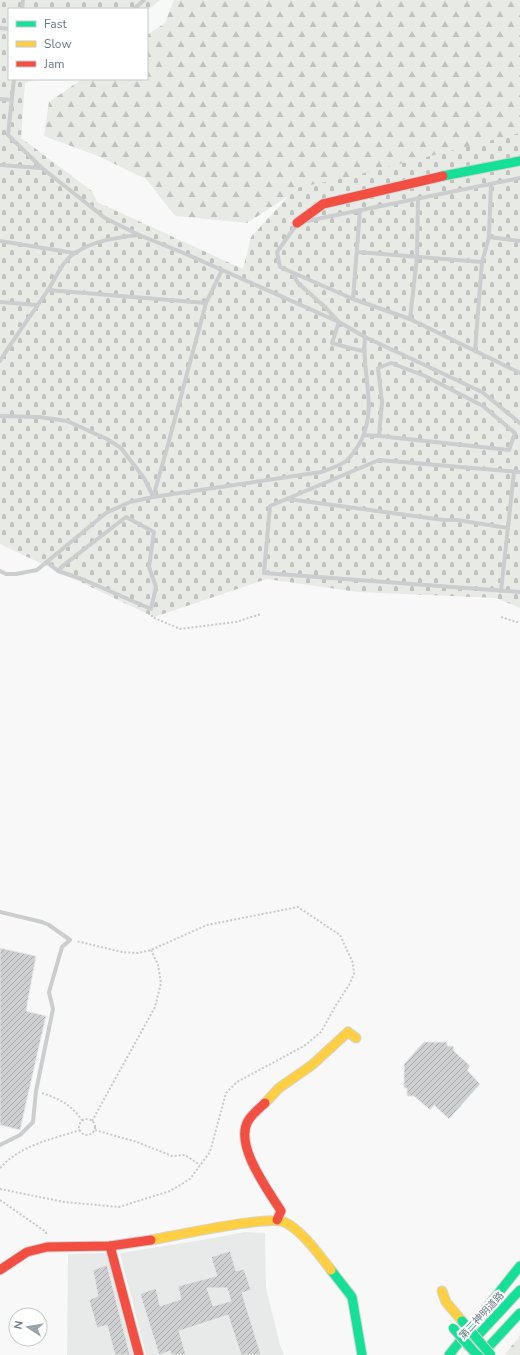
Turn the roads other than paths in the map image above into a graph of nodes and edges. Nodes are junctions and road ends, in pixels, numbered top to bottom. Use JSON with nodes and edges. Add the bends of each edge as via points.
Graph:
{"nodes":[{"id":1,"x":144,"y":0,"type":"edge"},
{"id":2,"x":135,"y":8,"type":"edge"},
{"id":3,"x":14,"y":80,"type":"edge"},
{"id":4,"x":0,"y":99,"type":"edge"},
{"id":5,"x":12,"y":100,"type":"junction"},
{"id":6,"x":520,"y":161,"type":"edge"},
{"id":7,"x":0,"y":165,"type":"edge"},
{"id":8,"x":42,"y":168,"type":"junction"},
{"id":9,"x":520,"y":178,"type":"edge"},
{"id":10,"x":491,"y":184,"type":"junction"},
{"id":11,"x":418,"y":198,"type":"junction"},
{"id":12,"x":360,"y":210,"type":"junction"},
{"id":13,"x":297,"y":223,"type":"junction"},
{"id":14,"x":139,"y":235,"type":"junction"},
{"id":15,"x":489,"y":237,"type":"junction"},
{"id":16,"x":0,"y":241,"type":"edge"},
{"id":17,"x":520,"y":241,"type":"edge"},
{"id":18,"x":357,"y":252,"type":"junction"},
{"id":19,"x":74,"y":253,"type":"junction"},
{"id":20,"x":416,"y":257,"type":"junction"},
{"id":21,"x":482,"y":262,"type":"junction"},
{"id":22,"x":222,"y":270,"type":"junction"},
{"id":23,"x":293,"y":274,"type":"junction"},
{"id":24,"x":48,"y":290,"type":"junction"},
{"id":25,"x":353,"y":299,"type":"junction"},
{"id":26,"x":0,"y":302,"type":"edge"},
{"id":27,"x":206,"y":303,"type":"junction"},
{"id":28,"x":37,"y":305,"type":"junction"},
{"id":29,"x":410,"y":319,"type":"junction"},
{"id":30,"x":339,"y":322,"type":"junction"},
{"id":31,"x":365,"y":337,"type":"junction"},
{"id":32,"x":364,"y":351,"type":"junction"},
{"id":33,"x":475,"y":351,"type":"junction"},
{"id":34,"x":0,"y":361,"type":"edge"},
{"id":35,"x":520,"y":372,"type":"edge"},
{"id":36,"x":0,"y":416,"type":"edge"},
{"id":37,"x":520,"y":423,"type":"edge"},
{"id":38,"x":364,"y":435,"type":"junction"},
{"id":39,"x":379,"y":436,"type":"junction"},
{"id":40,"x":514,"y":472,"type":"junction"},
{"id":41,"x":520,"y":472,"type":"edge"},
{"id":42,"x":153,"y":497,"type":"junction"},
{"id":43,"x":287,"y":499,"type":"junction"},
{"id":44,"x":508,"y":528,"type":"junction"},
{"id":45,"x":47,"y":562,"type":"junction"},
{"id":46,"x":0,"y":571,"type":"edge"},
{"id":47,"x":58,"y":571,"type":"junction"},
{"id":48,"x":501,"y":591,"type":"junction"},
{"id":49,"x":520,"y":592,"type":"edge"},
{"id":50,"x":0,"y":912,"type":"edge"},
{"id":51,"x":356,"y":1038,"type":"dead end"},
{"id":52,"x":0,"y":1145,"type":"edge"},
{"id":53,"x":277,"y":1220,"type":"junction"},
{"id":54,"x":110,"y":1246,"type":"junction"},
{"id":55,"x":520,"y":1266,"type":"edge"},
{"id":56,"x":0,"y":1270,"type":"edge"},
{"id":57,"x":520,"y":1290,"type":"edge"},
{"id":58,"x":442,"y":1291,"type":"dead end"},
{"id":59,"x":520,"y":1313,"type":"edge"},
{"id":60,"x":451,"y":1325,"type":"dead end"},
{"id":61,"x":520,"y":1325,"type":"edge"},
{"id":62,"x":493,"y":1342,"type":"junction"},
{"id":63,"x":139,"y":1355,"type":"edge"},
{"id":64,"x":362,"y":1355,"type":"edge"},
{"id":65,"x":449,"y":1355,"type":"edge"},
{"id":66,"x":459,"y":1355,"type":"edge"},
{"id":67,"x":477,"y":1355,"type":"edge"},
{"id":68,"x":481,"y":1355,"type":"edge"},
{"id":69,"x":491,"y":1355,"type":"edge"}],
"edges":[{"from":1,"to":2,"type":"lane"},
{"from":3,"to":5,"type":"lane"},
{"from":4,"to":5,"type":"lane"},
{"from":5,"to":8,"type":"lane","via":[[8,135]]},
{"from":6,"to":13,"type":"main road","via":[[425,179],[323,204]]},
{"from":7,"to":8,"type":"lane"},
{"from":8,"to":14,"type":"lane","via":[[105,218]]},
{"from":9,"to":10,"type":"lane"},
{"from":10,"to":11,"type":"lane"},
{"from":10,"to":15,"type":"lane"},
{"from":11,"to":12,"type":"lane"},
{"from":11,"to":20,"type":"lane"},
{"from":12,"to":13,"type":"lane"},
{"from":12,"to":18,"type":"lane"},
{"from":13,"to":23,"type":"lane","via":[[277,252],[280,267]]},
{"from":14,"to":19,"type":"lane","via":[[101,240]]},
{"from":14,"to":22,"type":"lane"},
{"from":15,"to":17,"type":"lane"},
{"from":15,"to":21,"type":"lane"},
{"from":16,"to":19,"type":"lane"},
{"from":18,"to":20,"type":"lane"},
{"from":18,"to":25,"type":"lane"},
{"from":19,"to":24,"type":"lane","via":[[66,260]]},
{"from":20,"to":21,"type":"lane"},
{"from":20,"to":29,"type":"lane"},
{"from":21,"to":33,"type":"lane"},
{"from":22,"to":27,"type":"lane"},
{"from":22,"to":30,"type":"lane"},
{"from":23,"to":25,"type":"lane"},
{"from":23,"to":30,"type":"lane","via":[[298,283]]},
{"from":24,"to":27,"type":"lane"},
{"from":24,"to":28,"type":"lane"},
{"from":25,"to":29,"type":"lane"},
{"from":26,"to":28,"type":"lane"},
{"from":27,"to":42,"type":"lane"},
{"from":28,"to":34,"type":"lane"},
{"from":29,"to":33,"type":"lane"},
{"from":30,"to":31,"type":"lane"},
{"from":30,"to":32,"type":"lane","via":[[332,343]]},
{"from":31,"to":32,"type":"lane"},
{"from":31,"to":37,"type":"lane","via":[[482,392]]},
{"from":32,"to":38,"type":"lane","via":[[369,399]]},
{"from":33,"to":35,"type":"lane"},
{"from":36,"to":42,"type":"lane","via":[[67,421],[107,439],[121,448],[144,478]]},
{"from":38,"to":39,"type":"lane"},
{"from":38,"to":42,"type":"lane","via":[[346,461],[321,472]]},
{"from":39,"to":39,"type":"lane","via":[[509,450],[515,433],[483,406],[425,376],[391,363],[378,368],[382,402]]},
{"from":40,"to":41,"type":"lane"},
{"from":40,"to":43,"type":"lane","via":[[379,460]]},
{"from":40,"to":44,"type":"lane"},
{"from":42,"to":45,"type":"lane","via":[[130,502],[106,513]]},
{"from":43,"to":44,"type":"lane"},
{"from":43,"to":48,"type":"lane","via":[[270,506],[264,573]]},
{"from":44,"to":48,"type":"lane"},
{"from":45,"to":46,"type":"lane","via":[[37,570],[16,574]]},
{"from":45,"to":47,"type":"lane"},
{"from":47,"to":47,"type":"lane","via":[[151,609],[156,587],[149,567],[154,532],[126,517]]},
{"from":48,"to":49,"type":"lane"},
{"from":50,"to":52,"type":"lane","via":[[42,922],[70,940],[62,947],[49,992],[53,1008],[36,1091],[33,1122],[20,1135]]},
{"from":51,"to":53,"type":"main road","via":[[348,1032],[312,1065],[279,1088],[248,1122],[244,1138],[248,1152],[281,1211]]},
{"from":53,"to":54,"type":"main road"},
{"from":53,"to":64,"type":"main road","via":[[285,1222],[305,1238],[352,1297]]},
{"from":54,"to":56,"type":"main road","via":[[47,1247],[27,1252]]},
{"from":54,"to":63,"type":"main road"},
{"from":55,"to":65,"type":"main road"},
{"from":57,"to":66,"type":"main road","name":"第二神明道路"},
{"from":58,"to":69,"type":"main road","bridge":true,"via":[[446,1302]]},
{"from":59,"to":62,"type":"main road"},
{"from":60,"to":67,"type":"main road","bridge":true},
{"from":61,"to":62,"type":"main road"},
{"from":62,"to":68,"type":"main road"}]}
